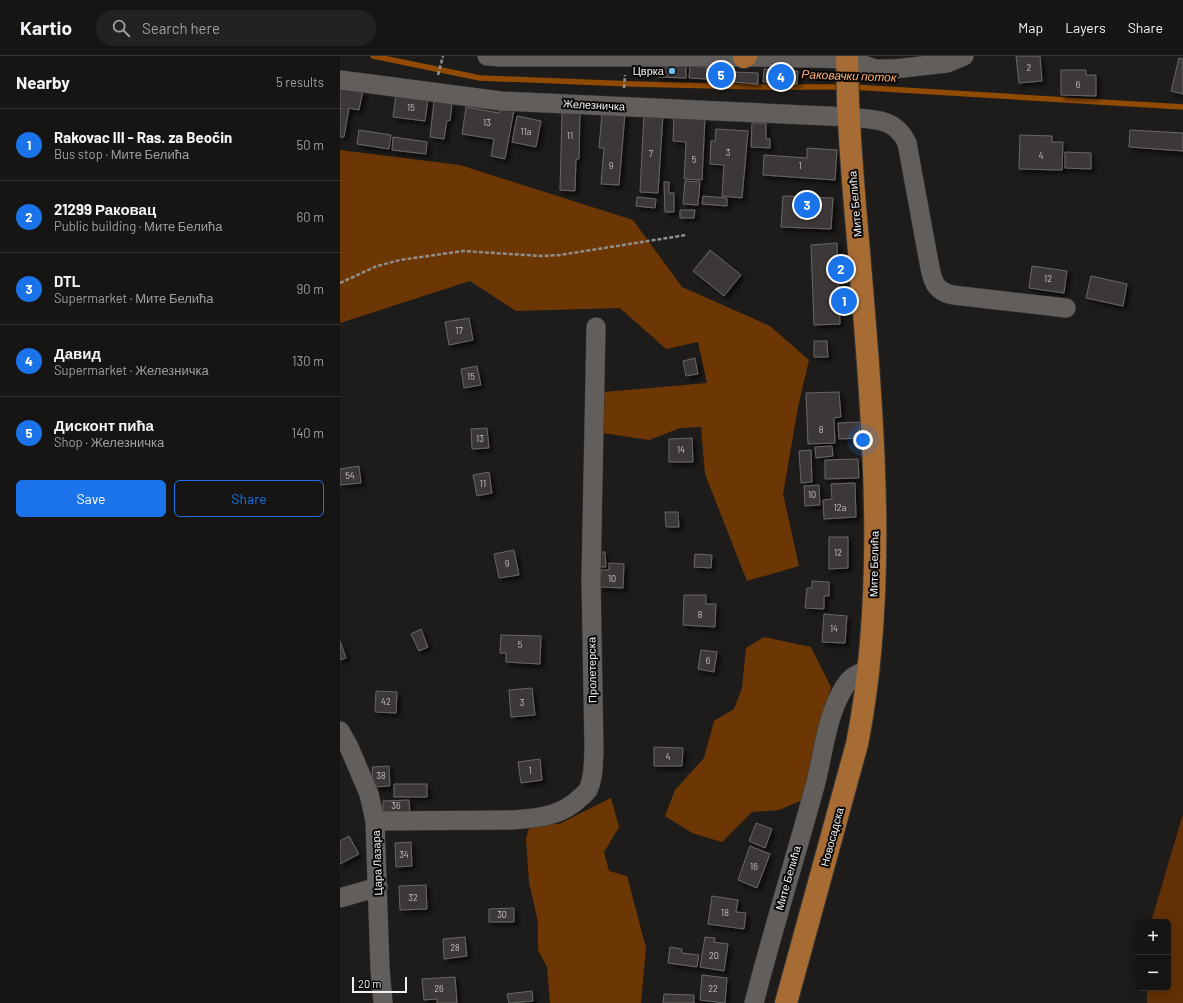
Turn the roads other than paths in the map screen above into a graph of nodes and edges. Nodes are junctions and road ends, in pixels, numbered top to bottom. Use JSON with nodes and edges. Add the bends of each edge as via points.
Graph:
{"nodes":[{"id":1,"x":487,"y":56,"type":"edge"},
{"id":2,"x":745,"y":56,"type":"edge"},
{"id":3,"x":964,"y":56,"type":"edge"},
{"id":4,"x":625,"y":57,"type":"edge"},
{"id":5,"x":847,"y":63,"type":"edge"},
{"id":6,"x":340,"y":80,"type":"edge"},
{"id":7,"x":848,"y":108,"type":"junction"},
{"id":8,"x":1066,"y":308,"type":"dead end"},
{"id":9,"x":596,"y":327,"type":"dead end"},
{"id":10,"x":868,"y":669,"type":"junction"},
{"id":11,"x":340,"y":731,"type":"edge"},
{"id":12,"x":375,"y":821,"type":"junction"},
{"id":13,"x":378,"y":886,"type":"junction"},
{"id":14,"x":340,"y":898,"type":"edge"},
{"id":15,"x":383,"y":1003,"type":"edge"},
{"id":16,"x":754,"y":1003,"type":"edge"},
{"id":17,"x":786,"y":1003,"type":"edge"}],
"edges":[{"from":1,"to":4,"type":"street"},
{"from":2,"to":4,"type":"street"},
{"from":2,"to":5,"type":"street"},
{"from":3,"to":5,"type":"street","via":[[947,63],[894,69],[875,69]]},
{"from":5,"to":7,"type":"main road","name":"Мите Белића"},
{"from":6,"to":7,"type":"street","name":"Железничка","via":[[501,101],[624,107]]},
{"from":7,"to":8,"type":"street","name":"Железничка","via":[[885,121],[904,136],[909,151],[930,268],[934,285],[939,290],[953,295]]},
{"from":7,"to":10,"type":"main road","name":"Мите Белића","via":[[875,486]]},
{"from":9,"to":12,"type":"street","name":"Пролетерска","via":[[591,579],[594,751],[593,774],[587,791],[574,804],[556,814],[534,818]]},
{"from":10,"to":16,"type":"street","name":"Мите Белића","via":[[850,680],[837,702]]},
{"from":10,"to":17,"type":"main road","name":"Новосадска","via":[[857,744]]},
{"from":11,"to":12,"type":"street","name":"Цара Лазара","via":[[370,794]]},
{"from":12,"to":13,"type":"street","name":"Цара Лазара"},
{"from":13,"to":14,"type":"street"},
{"from":13,"to":15,"type":"street","name":"Цара Лазара"}]}
